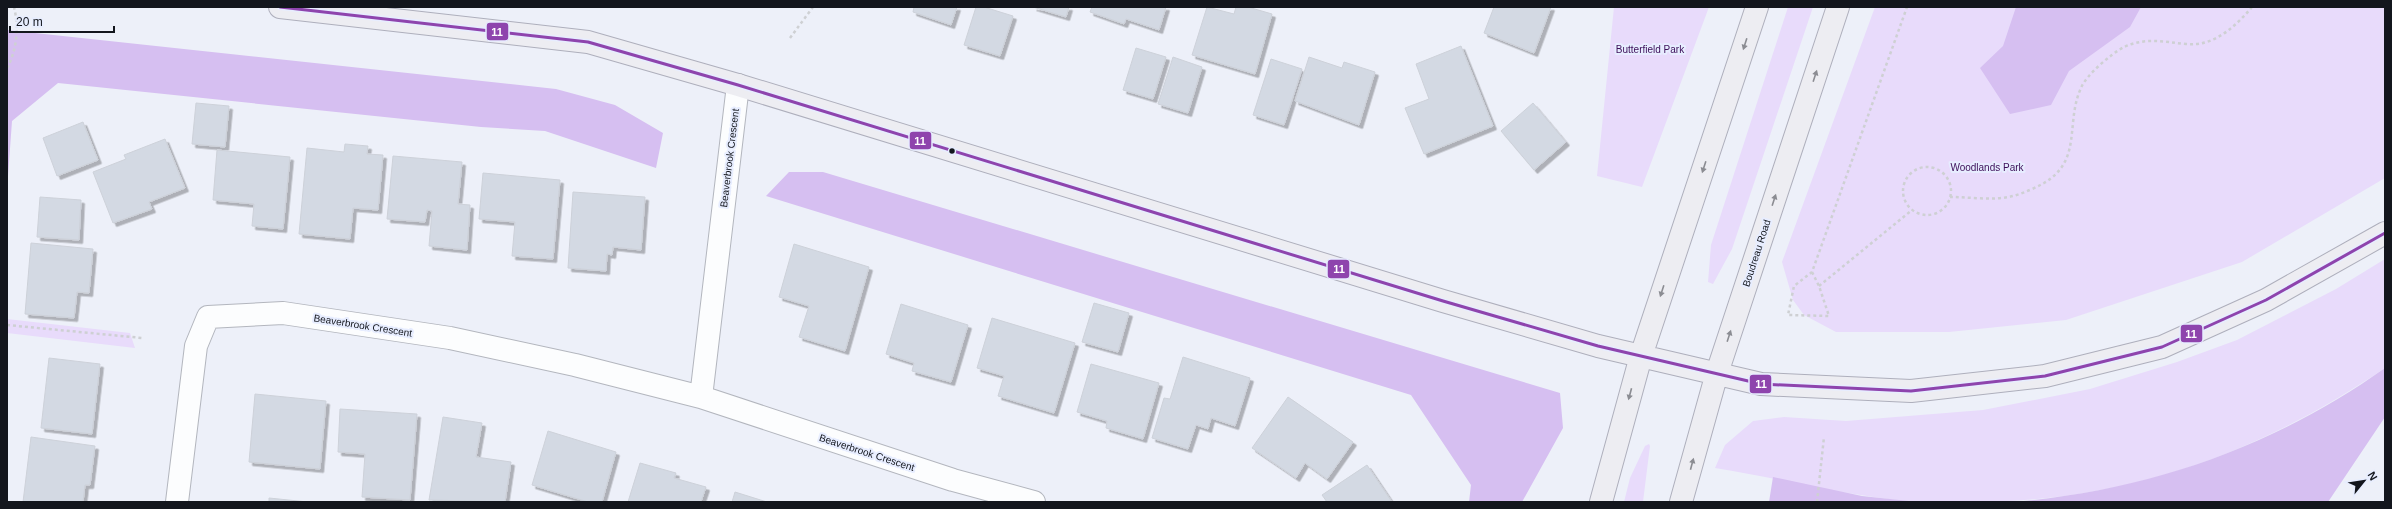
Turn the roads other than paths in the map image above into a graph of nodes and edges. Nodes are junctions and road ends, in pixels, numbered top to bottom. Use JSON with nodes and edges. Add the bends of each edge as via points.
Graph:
{"nodes":[{"id":1,"x":280,"y":7,"type":"edge"},
{"id":2,"x":1757,"y":7,"type":"edge"},
{"id":3,"x":1838,"y":7,"type":"edge"},
{"id":4,"x":738,"y":85,"type":"junction"},
{"id":5,"x":2385,"y":233,"type":"edge"},
{"id":6,"x":1641,"y":356,"type":"junction"},
{"id":7,"x":1717,"y":373,"type":"junction"},
{"id":8,"x":701,"y":397,"type":"junction"},
{"id":9,"x":177,"y":502,"type":"edge"},
{"id":10,"x":1034,"y":502,"type":"edge"},
{"id":11,"x":1601,"y":502,"type":"edge"},
{"id":12,"x":1681,"y":502,"type":"edge"}],
"edges":[{"from":1,"to":4,"type":"main road","via":[[588,42]]},
{"from":2,"to":6,"type":"main road","one_way":true},
{"from":7,"to":3,"type":"main road","name":"Boudreau Road","one_way":true},
{"from":4,"to":6,"type":"main road","via":[[1443,301]]},
{"from":4,"to":8,"type":"street","name":"Beaverbrook Crescent"},
{"from":5,"to":7,"type":"main road","via":[[2266,300],[2162,347],[2045,376],[1911,391],[1761,384]]},
{"from":6,"to":7,"type":"main road"},
{"from":6,"to":11,"type":"main road","one_way":true},
{"from":12,"to":7,"type":"main road","name":"Boudreau Road","one_way":true},
{"from":8,"to":9,"type":"street","name":"Beaverbrook Crescent","via":[[575,365],[450,338],[283,313],[208,316],[196,346]]},
{"from":8,"to":10,"type":"street","name":"Beaverbrook Crescent","via":[[953,480]]}]}
